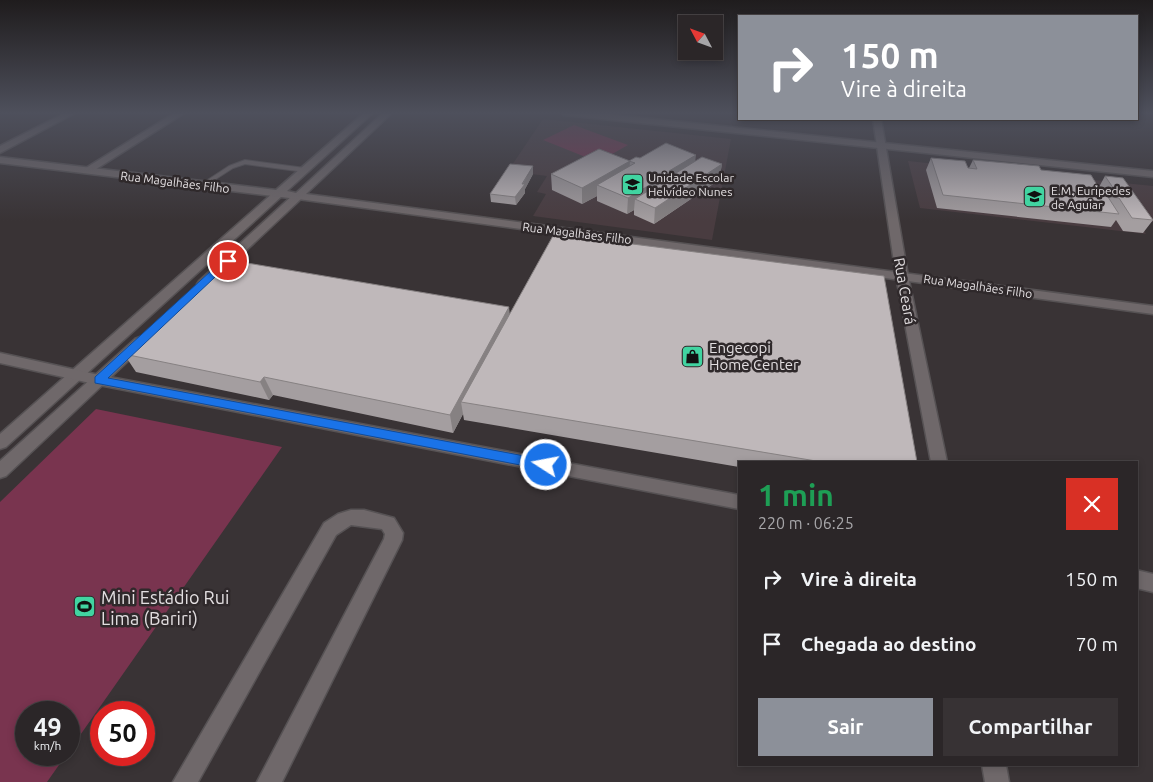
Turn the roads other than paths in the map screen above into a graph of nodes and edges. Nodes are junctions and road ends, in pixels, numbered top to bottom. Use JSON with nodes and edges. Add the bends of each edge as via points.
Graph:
{"nodes":[{"id":1,"x":123,"y":148,"type":"edge"},
{"id":2,"x":329,"y":148,"type":"edge"},
{"id":3,"x":349,"y":148,"type":"edge"},
{"id":4,"x":883,"y":148,"type":"edge"},
{"id":5,"x":915,"y":148,"type":"edge"},
{"id":6,"x":0,"y":160,"type":"edge"},
{"id":7,"x":305,"y":170,"type":"junction"},
{"id":8,"x":86,"y":171,"type":"junction"},
{"id":9,"x":1153,"y":174,"type":"edge"},
{"id":10,"x":203,"y":185,"type":"junction"},
{"id":11,"x":278,"y":194,"type":"junction"},
{"id":12,"x":298,"y":196,"type":"junction"},
{"id":13,"x":902,"y":276,"type":"junction"},
{"id":14,"x":192,"y":294,"type":"edge"},
{"id":15,"x":1153,"y":310,"type":"edge"},
{"id":16,"x":149,"y":334,"type":"edge"},
{"id":17,"x":0,"y":358,"type":"edge"},
{"id":18,"x":78,"y":374,"type":"junction"},
{"id":19,"x":99,"y":380,"type":"junction"},
{"id":20,"x":0,"y":443,"type":"edge"},
{"id":21,"x":939,"y":461,"type":"edge"},
{"id":22,"x":0,"y":471,"type":"edge"},
{"id":23,"x":738,"y":502,"type":"edge"},
{"id":24,"x":1138,"y":579,"type":"edge"},
{"id":25,"x":1153,"y":583,"type":"edge"},
{"id":26,"x":994,"y":766,"type":"edge"},
{"id":27,"x":186,"y":782,"type":"edge"},
{"id":28,"x":269,"y":782,"type":"edge"},
{"id":29,"x":996,"y":782,"type":"edge"}],
"edges":[{"from":1,"to":8,"type":"main road"},
{"from":2,"to":7,"type":"main road"},
{"from":3,"to":12,"type":"main road"},
{"from":4,"to":13,"type":"main road","name":"Rua Ceará"},
{"from":5,"to":9,"type":"main road"},
{"from":6,"to":8,"type":"main road","name":"Rua Magalhães Filho"},
{"from":7,"to":10,"type":"lane","via":[[245,162]]},
{"from":7,"to":11,"type":"main road"},
{"from":8,"to":10,"type":"main road","name":"Rua Magalhães Filho"},
{"from":10,"to":11,"type":"main road","name":"Rua Magalhães Filho"},
{"from":11,"to":12,"type":"main road","name":"Rua Magalhães Filho"},
{"from":11,"to":18,"type":"main road"},
{"from":12,"to":13,"type":"main road","name":"Rua Magalhães Filho"},
{"from":12,"to":14,"type":"main road"},
{"from":13,"to":15,"type":"main road","name":"Rua Magalhães Filho"},
{"from":13,"to":21,"type":"main road","name":"Rua Ceará"},
{"from":16,"to":19,"type":"main road"},
{"from":17,"to":18,"type":"main road"},
{"from":18,"to":19,"type":"main road"},
{"from":18,"to":20,"type":"main road"},
{"from":19,"to":22,"type":"main road"},
{"from":19,"to":23,"type":"main road"},
{"from":24,"to":25,"type":"main road"},
{"from":26,"to":29,"type":"main road"},
{"from":27,"to":28,"type":"main road","via":[[330,529],[344,517],[352,516],[388,523],[394,533],[393,540]]}]}
